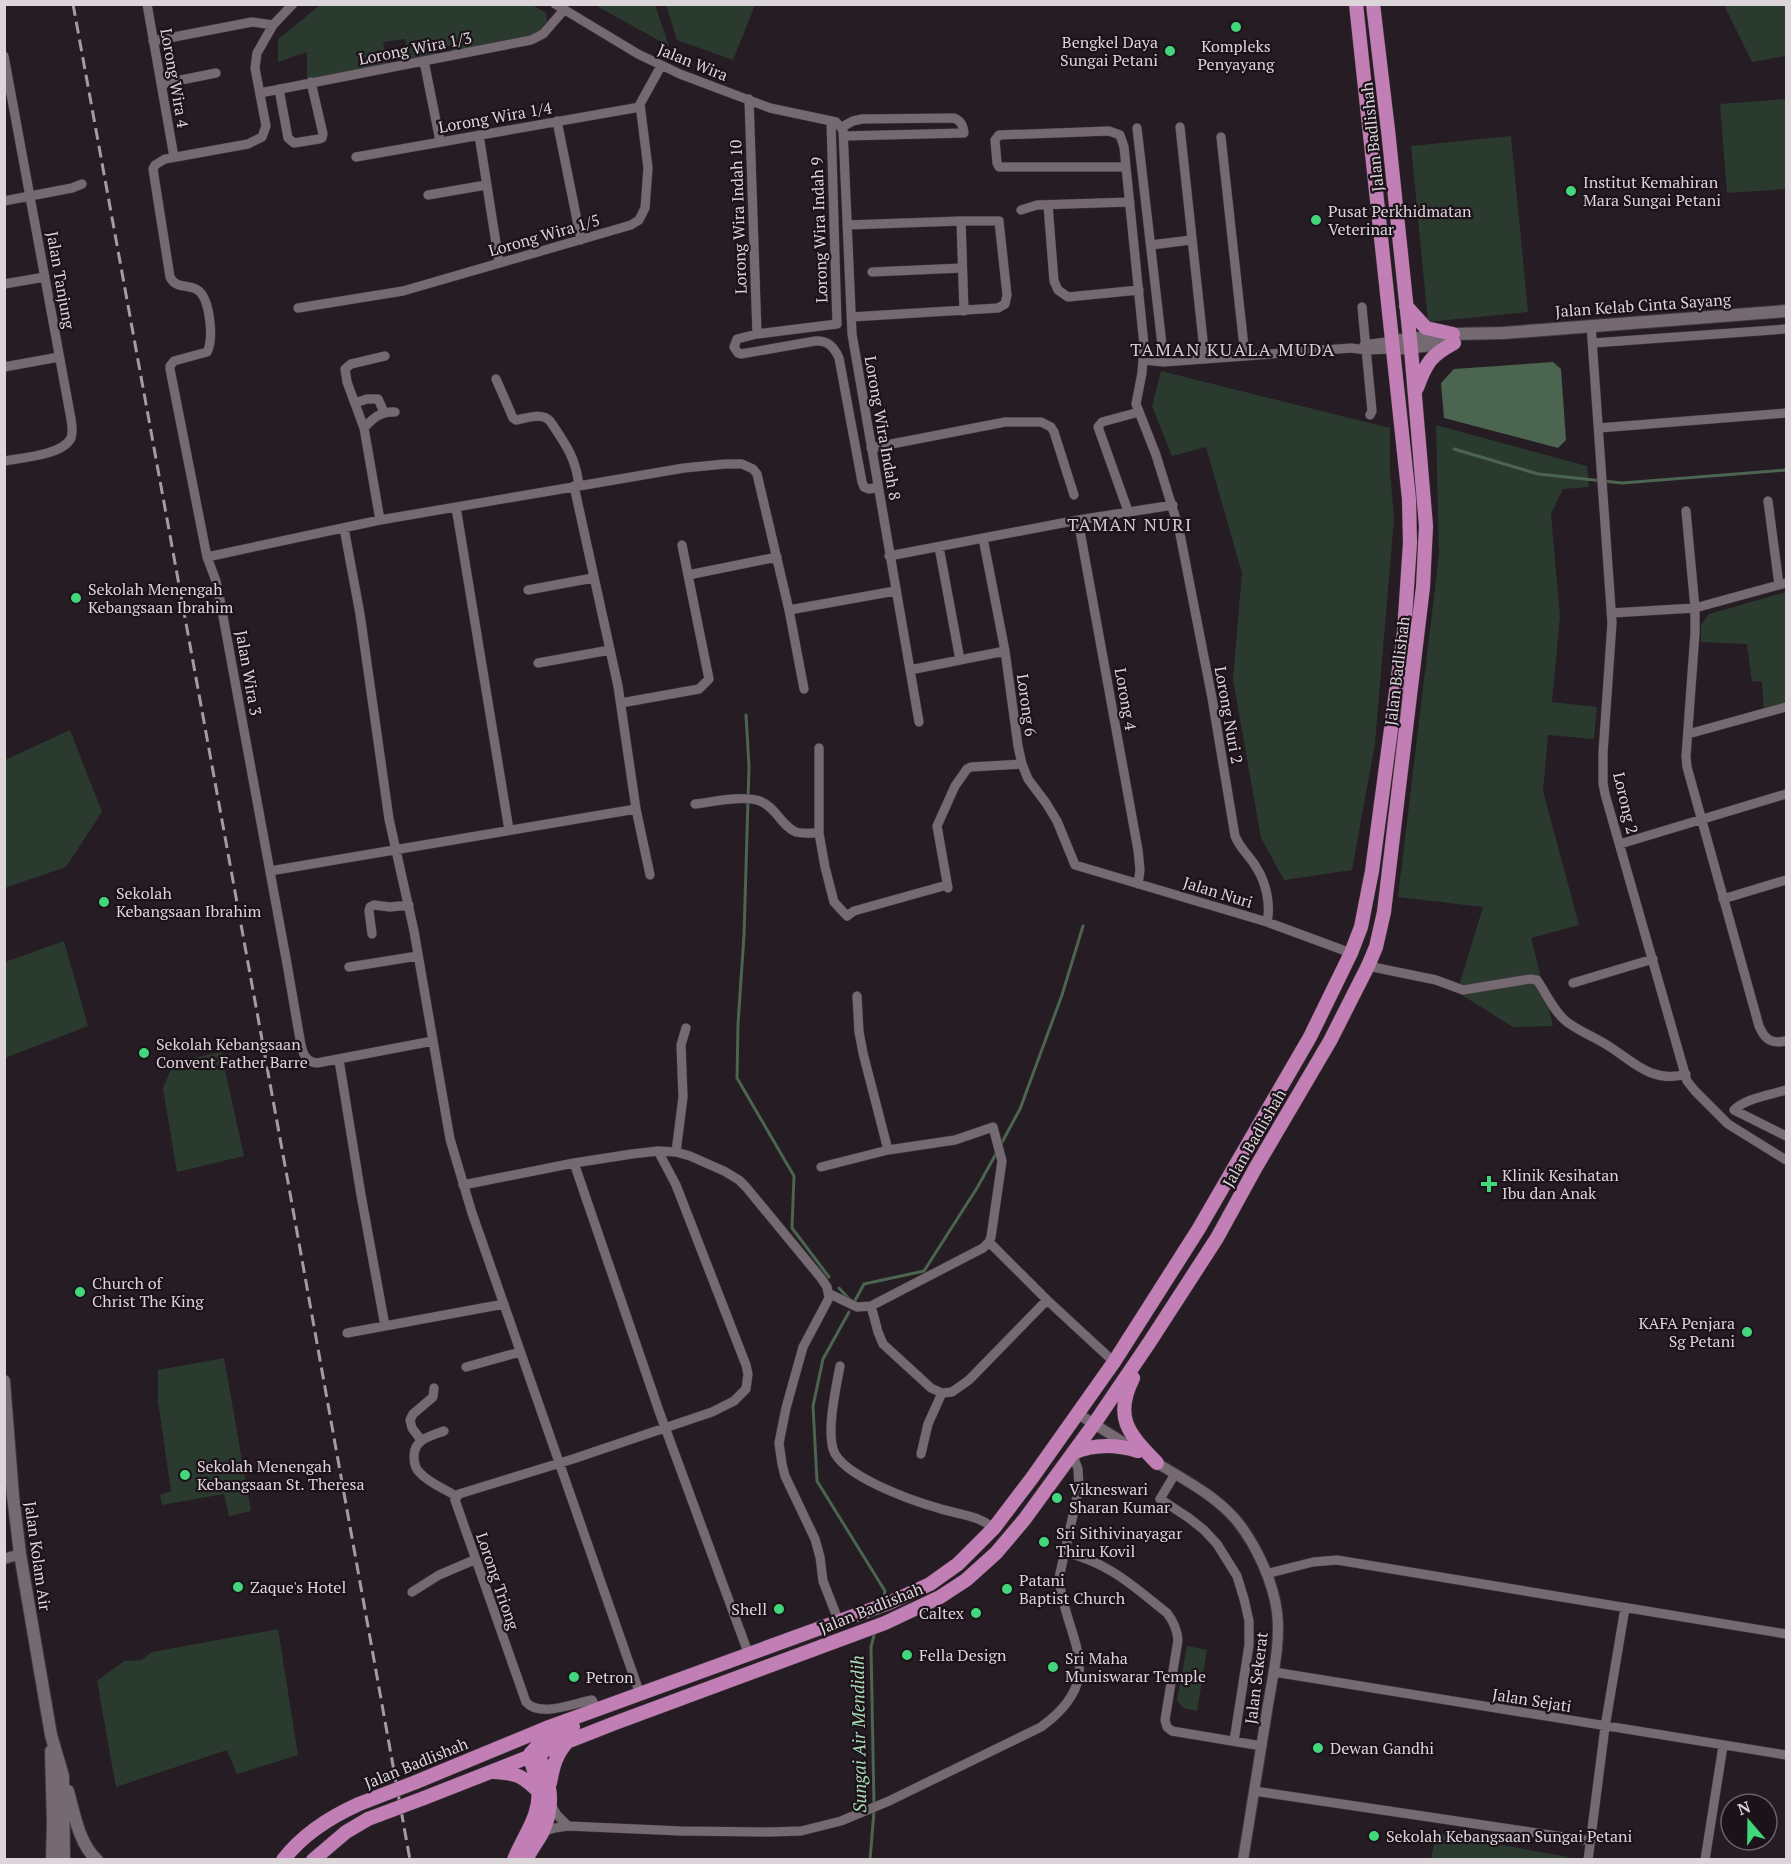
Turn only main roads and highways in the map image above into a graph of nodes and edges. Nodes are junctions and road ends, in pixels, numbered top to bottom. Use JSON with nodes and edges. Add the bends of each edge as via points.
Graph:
{"nodes":[{"id":1,"x":1356,"y":4,"type":"edge"},
{"id":2,"x":1373,"y":4,"type":"edge"},
{"id":3,"x":1406,"y":306,"type":"junction"},
{"id":4,"x":1786,"y":311,"type":"edge"},
{"id":5,"x":1454,"y":338,"type":"junction"},
{"id":6,"x":1410,"y":343,"type":"junction"},
{"id":7,"x":1394,"y":345,"type":"junction"},
{"id":8,"x":1414,"y":396,"type":"junction"},
{"id":9,"x":1411,"y":633,"type":"junction"},
{"id":10,"x":1149,"y":1343,"type":"junction"},
{"id":11,"x":4,"y":1381,"type":"edge"},
{"id":12,"x":6,"y":1419,"type":"edge"},
{"id":13,"x":1137,"y":1451,"type":"road end"},
{"id":14,"x":1072,"y":1454,"type":"junction"},
{"id":15,"x":1157,"y":1463,"type":"road end"},
{"id":16,"x":620,"y":1701,"type":"junction"},
{"id":17,"x":51,"y":1735,"type":"junction"},
{"id":18,"x":569,"y":1740,"type":"junction"},
{"id":19,"x":533,"y":1754,"type":"junction"},
{"id":20,"x":488,"y":1772,"type":"junction"},
{"id":21,"x":63,"y":1776,"type":"junction"},
{"id":22,"x":419,"y":1781,"type":"junction"},
{"id":23,"x":544,"y":1788,"type":"junction"},
{"id":24,"x":312,"y":1858,"type":"edge"},
{"id":25,"x":52,"y":1860,"type":"edge"},
{"id":26,"x":64,"y":1860,"type":"edge"},
{"id":27,"x":97,"y":1860,"type":"edge"},
{"id":28,"x":283,"y":1860,"type":"edge"},
{"id":29,"x":514,"y":1860,"type":"edge"},
{"id":30,"x":526,"y":1860,"type":"edge"}],
"edges":[{"from":1,"to":7,"type":"main road","name":"Jalan Badlishah"},
{"from":2,"to":3,"type":"main road","name":"Jalan Badlishah"},
{"from":3,"to":5,"type":"main road","via":[[1426,328]]},
{"from":3,"to":6,"type":"main road","name":"Jalan Badlishah"},
{"from":4,"to":5,"type":"main road","name":"Jalan Kelab Cinta Sayang"},
{"from":5,"to":6,"type":"main road","name":"Jalan Kelab Cinta Sayang"},
{"from":5,"to":8,"type":"main road","via":[[1427,364]]},
{"from":6,"to":7,"type":"main road","name":"Jalan Kelab Cinta Sayang"},
{"from":6,"to":8,"type":"main road","name":"Jalan Badlishah"},
{"from":7,"to":9,"type":"main road","name":"Jalan Badlishah","via":[[1409,499]]},
{"from":8,"to":9,"type":"main road","name":"Jalan Badlishah","via":[[1426,526],[1425,560]]},
{"from":9,"to":10,"type":"main road","name":"Jalan Badlishah","via":[[1384,912],[1376,947],[1330,1041],[1217,1238]]},
{"from":9,"to":16,"type":"main road","name":"Jalan Badlishah","via":[[1364,915],[1351,953],[1310,1037],[1198,1230],[1114,1362],[1014,1503],[975,1548],[919,1590],[839,1623]]},
{"from":10,"to":14,"type":"main road","name":"Jalan Badlishah"},
{"from":10,"to":15,"type":"main road","via":[[1123,1402],[1124,1416],[1135,1439]]},
{"from":11,"to":12,"type":"main road","name":"Jalan Kolam Air"},
{"from":12,"to":17,"type":"main road","name":"Jalan Kolam Air","via":[[20,1554]]},
{"from":13,"to":14,"type":"main road","via":[[1100,1446]]},
{"from":14,"to":18,"type":"main road","name":"Jalan Badlishah","via":[[996,1553],[940,1598],[885,1623]]},
{"from":16,"to":19,"type":"main road","via":[[606,1714],[549,1737],[537,1745]]},
{"from":16,"to":22,"type":"main road","name":"Jalan Badlishah"},
{"from":17,"to":21,"type":"main road","name":"Jalan Kolam Air"},
{"from":17,"to":25,"type":"main road","name":"Jalan Kolam Air"},
{"from":18,"to":19,"type":"main road","name":"Jalan Badlishah"},
{"from":18,"to":23,"type":"main road","via":[[560,1750]]},
{"from":19,"to":20,"type":"main road","name":"Jalan Badlishah"},
{"from":19,"to":22,"type":"main road","via":[[516,1750],[441,1779]]},
{"from":19,"to":23,"type":"main road","via":[[537,1780]]},
{"from":20,"to":23,"type":"main road","via":[[518,1774]]},
{"from":20,"to":24,"type":"main road","name":"Jalan Badlishah","bridge":true,"via":[[368,1819]]},
{"from":21,"to":26,"type":"main road","name":"Jalan Kolam Air"},
{"from":21,"to":27,"type":"main road","via":[[84,1843]]},
{"from":22,"to":28,"type":"main road","name":"Jalan Badlishah","bridge":true,"via":[[340,1812],[313,1830]]},
{"from":23,"to":29,"type":"main road"},
{"from":23,"to":30,"type":"main road","via":[[550,1803],[542,1832]]}]}
